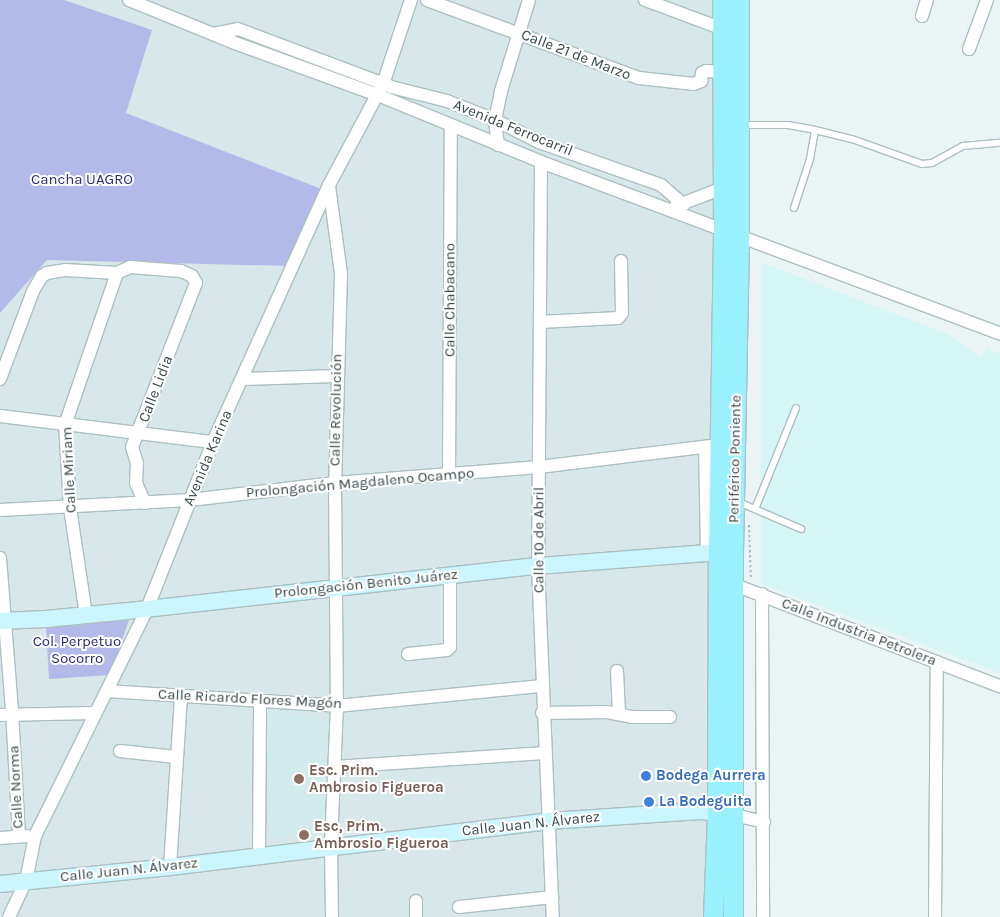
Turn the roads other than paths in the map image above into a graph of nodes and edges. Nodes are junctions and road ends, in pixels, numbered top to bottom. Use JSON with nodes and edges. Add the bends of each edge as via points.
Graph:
{"nodes":[{"id":1,"x":130,"y":0,"type":"edge"},
{"id":2,"x":411,"y":0,"type":"edge"},
{"id":3,"x":427,"y":0,"type":"edge"},
{"id":4,"x":529,"y":0,"type":"edge"},
{"id":5,"x":645,"y":0,"type":"edge"},
{"id":6,"x":722,"y":0,"type":"edge"},
{"id":7,"x":739,"y":0,"type":"edge"},
{"id":8,"x":927,"y":0,"type":"edge"},
{"id":9,"x":987,"y":0,"type":"edge"},
{"id":10,"x":922,"y":16,"type":"dead end"},
{"id":11,"x":723,"y":29,"type":"junction"},
{"id":12,"x":519,"y":33,"type":"junction"},
{"id":13,"x":969,"y":50,"type":"dead end"},
{"id":14,"x":722,"y":72,"type":"junction"},
{"id":15,"x":384,"y":89,"type":"junction"},
{"id":16,"x":495,"y":120,"type":"junction"},
{"id":17,"x":451,"y":125,"type":"junction"},
{"id":18,"x":739,"y":125,"type":"junction"},
{"id":19,"x":815,"y":130,"type":"junction"},
{"id":20,"x":1000,"y":143,"type":"edge"},
{"id":21,"x":498,"y":145,"type":"junction"},
{"id":22,"x":542,"y":162,"type":"junction"},
{"id":23,"x":329,"y":185,"type":"junction"},
{"id":24,"x":723,"y":188,"type":"junction"},
{"id":25,"x":684,"y":205,"type":"junction"},
{"id":26,"x":660,"y":208,"type":"junction"},
{"id":27,"x":794,"y":208,"type":"dead end"},
{"id":28,"x":731,"y":234,"type":"junction"},
{"id":29,"x":621,"y":261,"type":"dead end"},
{"id":30,"x":117,"y":273,"type":"junction"},
{"id":31,"x":540,"y":322,"type":"junction"},
{"id":32,"x":1000,"y":334,"type":"edge"},
{"id":33,"x":337,"y":376,"type":"junction"},
{"id":34,"x":0,"y":379,"type":"edge"},
{"id":35,"x":243,"y":379,"type":"junction"},
{"id":36,"x":796,"y":408,"type":"dead end"},
{"id":37,"x":0,"y":416,"type":"edge"},
{"id":38,"x":65,"y":425,"type":"junction"},
{"id":39,"x":139,"y":431,"type":"junction"},
{"id":40,"x":213,"y":442,"type":"junction"},
{"id":41,"x":712,"y":446,"type":"junction"},
{"id":42,"x":538,"y":467,"type":"junction"},
{"id":43,"x":449,"y":474,"type":"junction"},
{"id":44,"x":334,"y":483,"type":"junction"},
{"id":45,"x":190,"y":500,"type":"junction"},
{"id":46,"x":733,"y":502,"type":"junction"},
{"id":47,"x":145,"y":503,"type":"junction"},
{"id":48,"x":70,"y":508,"type":"junction"},
{"id":49,"x":755,"y":509,"type":"junction"},
{"id":50,"x":0,"y":510,"type":"edge"},
{"id":51,"x":801,"y":529,"type":"dead end"},
{"id":52,"x":719,"y":552,"type":"junction"},
{"id":53,"x":0,"y":558,"type":"edge"},
{"id":54,"x":538,"y":566,"type":"junction"},
{"id":55,"x":450,"y":576,"type":"junction"},
{"id":56,"x":725,"y":582,"type":"junction"},
{"id":57,"x":336,"y":587,"type":"junction"},
{"id":58,"x":757,"y":592,"type":"junction"},
{"id":59,"x":147,"y":609,"type":"junction"},
{"id":60,"x":86,"y":615,"type":"junction"},
{"id":61,"x":2,"y":620,"type":"edge"},
{"id":62,"x":408,"y":654,"type":"dead end"},
{"id":63,"x":936,"y":662,"type":"junction"},
{"id":64,"x":617,"y":671,"type":"dead end"},
{"id":65,"x":542,"y":686,"type":"junction"},
{"id":66,"x":1000,"y":686,"type":"edge"},
{"id":67,"x":107,"y":691,"type":"junction"},
{"id":68,"x":181,"y":695,"type":"junction"},
{"id":69,"x":260,"y":703,"type":"junction"},
{"id":70,"x":337,"y":706,"type":"junction"},
{"id":71,"x":94,"y":713,"type":"junction"},
{"id":72,"x":542,"y":713,"type":"junction"},
{"id":73,"x":619,"y":713,"type":"junction"},
{"id":74,"x":6,"y":715,"type":"edge"},
{"id":75,"x":670,"y":717,"type":"dead end"},
{"id":76,"x":120,"y":751,"type":"dead end"},
{"id":77,"x":545,"y":753,"type":"junction"},
{"id":78,"x":176,"y":757,"type":"junction"},
{"id":79,"x":335,"y":767,"type":"junction"},
{"id":80,"x":725,"y":813,"type":"junction"},
{"id":81,"x":549,"y":821,"type":"junction"},
{"id":82,"x":764,"y":822,"type":"junction"},
{"id":83,"x":19,"y":836,"type":"junction"},
{"id":84,"x":35,"y":836,"type":"junction"},
{"id":85,"x":0,"y":838,"type":"edge"},
{"id":86,"x":331,"y":846,"type":"junction"},
{"id":87,"x":259,"y":855,"type":"junction"},
{"id":88,"x":170,"y":867,"type":"junction"},
{"id":89,"x":26,"y":881,"type":"junction"},
{"id":90,"x":0,"y":884,"type":"edge"},
{"id":91,"x":552,"y":897,"type":"junction"},
{"id":92,"x":416,"y":901,"type":"dead end"},
{"id":93,"x":459,"y":907,"type":"dead end"},
{"id":94,"x":9,"y":917,"type":"edge"},
{"id":95,"x":332,"y":917,"type":"edge"},
{"id":96,"x":416,"y":917,"type":"edge"},
{"id":97,"x":553,"y":917,"type":"edge"},
{"id":98,"x":713,"y":917,"type":"edge"},
{"id":99,"x":733,"y":917,"type":"edge"},
{"id":100,"x":745,"y":917,"type":"edge"},
{"id":101,"x":763,"y":917,"type":"edge"},
{"id":102,"x":935,"y":917,"type":"edge"}],
"edges":[{"from":1,"to":15,"type":"street","via":[[213,34]]},
{"from":2,"to":15,"type":"street","name":"Avenida Karina"},
{"from":3,"to":12,"type":"street","name":"Calle 21 de Marzo"},
{"from":4,"to":12,"type":"street"},
{"from":5,"to":11,"type":"street"},
{"from":6,"to":11,"type":"main road","name":"Periférico Poniente"},
{"from":7,"to":18,"type":"main road","name":"Periférico Poniente"},
{"from":8,"to":10,"type":"street"},
{"from":9,"to":13,"type":"street"},
{"from":11,"to":14,"type":"main road","name":"Periférico Poniente"},
{"from":12,"to":14,"type":"street","name":"Calle 21 de Marzo","via":[[639,78],[694,84],[706,71]]},
{"from":12,"to":16,"type":"street"},
{"from":14,"to":24,"type":"main road","name":"Periférico Poniente"},
{"from":15,"to":16,"type":"street","name":"Avenida Ferrocarril","via":[[427,95]]},
{"from":15,"to":17,"type":"street","via":[[420,112]]},
{"from":15,"to":23,"type":"street","name":"Avenida Karina"},
{"from":16,"to":21,"type":"street"},
{"from":16,"to":25,"type":"street","name":"Avenida Ferrocarril","via":[[539,142],[661,185]]},
{"from":17,"to":21,"type":"street"},
{"from":17,"to":43,"type":"street","name":"Calle Chabacano"},
{"from":18,"to":19,"type":"lane","via":[[788,125]]},
{"from":18,"to":28,"type":"main road","name":"Periférico Poniente"},
{"from":19,"to":20,"type":"lane","via":[[852,139],[922,164],[932,163],[963,146]]},
{"from":19,"to":27,"type":"lane","via":[[810,159]]},
{"from":21,"to":22,"type":"street"},
{"from":22,"to":26,"type":"street"},
{"from":22,"to":31,"type":"street","name":"Calle 10 de Abril"},
{"from":23,"to":33,"type":"street","name":"Calle Revolución","via":[[341,274]]},
{"from":23,"to":35,"type":"street","name":"Avenida Karina"},
{"from":24,"to":25,"type":"street"},
{"from":24,"to":28,"type":"main road","name":"Periférico Poniente"},
{"from":25,"to":26,"type":"street"},
{"from":26,"to":28,"type":"street"},
{"from":28,"to":32,"type":"street"},
{"from":28,"to":41,"type":"main road","name":"Periférico Poniente"},
{"from":28,"to":46,"type":"main road","name":"Periférico Poniente"},
{"from":29,"to":31,"type":"street","via":[[622,312],[618,318]]},
{"from":30,"to":34,"type":"street","via":[[53,270],[42,276],[33,291]]},
{"from":30,"to":38,"type":"street","name":"Calle Miriam"},
{"from":30,"to":39,"type":"street","name":"Calle Lidia","via":[[130,268],[181,271],[192,276],[196,283]]},
{"from":31,"to":42,"type":"street","name":"Calle 10 de Abril"},
{"from":33,"to":35,"type":"street"},
{"from":33,"to":44,"type":"street","name":"Calle Revolución"},
{"from":35,"to":40,"type":"street","name":"Avenida Karina"},
{"from":36,"to":49,"type":"lane"},
{"from":37,"to":38,"type":"street"},
{"from":38,"to":39,"type":"street"},
{"from":38,"to":48,"type":"street","name":"Calle Miriam"},
{"from":39,"to":40,"type":"street"},
{"from":39,"to":47,"type":"street","name":"Calle Lidia","via":[[132,452],[137,463],[136,483]]},
{"from":40,"to":45,"type":"street","name":"Avenida Karina"},
{"from":41,"to":42,"type":"street","name":"Prolongación Magdaleno Ocampo"},
{"from":41,"to":46,"type":"main road","name":"Periférico Poniente"},
{"from":41,"to":52,"type":"street"},
{"from":42,"to":43,"type":"street","name":"Prolongación Magdaleno Ocampo"},
{"from":42,"to":54,"type":"street","name":"Calle 10 de Abril"},
{"from":43,"to":44,"type":"street","name":"Prolongación Magdaleno Ocampo"},
{"from":44,"to":45,"type":"street","name":"Prolongación Magdaleno Ocampo"},
{"from":44,"to":57,"type":"street","name":"Calle Revolución"},
{"from":45,"to":47,"type":"street","name":"Prolongación Magdaleno Ocampo"},
{"from":45,"to":59,"type":"street","name":"Avenida Karina"},
{"from":46,"to":49,"type":"lane"},
{"from":46,"to":52,"type":"main road","name":"Periférico Poniente"},
{"from":47,"to":48,"type":"street","name":"Prolongación Magdaleno Ocampo"},
{"from":48,"to":50,"type":"street","name":"Prolongación Magdaleno Ocampo"},
{"from":48,"to":60,"type":"street","name":"Calle Miriam"},
{"from":49,"to":51,"type":"lane"},
{"from":52,"to":54,"type":"main road","name":"Prolongación Benito Juárez"},
{"from":52,"to":56,"type":"main road","name":"Periférico Poniente"},
{"from":53,"to":61,"type":"street","name":"Calle Norma"},
{"from":54,"to":55,"type":"main road","name":"Prolongación Benito Juárez"},
{"from":54,"to":65,"type":"street","name":"Calle 10 de Abril"},
{"from":55,"to":57,"type":"main road","name":"Prolongación Benito Juárez"},
{"from":55,"to":62,"type":"street","via":[[450,647]]},
{"from":56,"to":58,"type":"street","name":"Calle Industria Petrolera"},
{"from":56,"to":80,"type":"main road","name":"Periférico Poniente"},
{"from":57,"to":59,"type":"main road","name":"Prolongación Benito Juárez"},
{"from":57,"to":70,"type":"street","name":"Calle Revolución"},
{"from":58,"to":63,"type":"street","name":"Calle Industria Petrolera"},
{"from":58,"to":82,"type":"street"},
{"from":59,"to":60,"type":"main road","name":"Prolongación Benito Juárez"},
{"from":59,"to":67,"type":"street","name":"Avenida Karina"},
{"from":60,"to":61,"type":"main road","name":"Prolongación Benito Juárez"},
{"from":61,"to":74,"type":"street","name":"Calle Norma"},
{"from":63,"to":66,"type":"street","name":"Calle Industria Petrolera"},
{"from":63,"to":102,"type":"street"},
{"from":64,"to":73,"type":"street"},
{"from":65,"to":70,"type":"street","name":"Calle Ricardo Flores Magón"},
{"from":65,"to":72,"type":"street","name":"Calle 10 de Abril"},
{"from":67,"to":68,"type":"street","name":"Calle Ricardo Flores Magón"},
{"from":67,"to":71,"type":"street","name":"Avenida Karina"},
{"from":68,"to":69,"type":"street","name":"Calle Ricardo Flores Magón"},
{"from":68,"to":78,"type":"street"},
{"from":69,"to":70,"type":"street","name":"Calle Ricardo Flores Magón"},
{"from":69,"to":87,"type":"street"},
{"from":70,"to":79,"type":"street","name":"Calle Revolución"},
{"from":71,"to":74,"type":"street"},
{"from":71,"to":84,"type":"street","name":"Avenida Karina"},
{"from":72,"to":73,"type":"street"},
{"from":72,"to":77,"type":"street","name":"Calle 10 de Abril"},
{"from":73,"to":75,"type":"street","via":[[632,717]]},
{"from":74,"to":83,"type":"street","name":"Calle Norma"},
{"from":76,"to":78,"type":"street"},
{"from":77,"to":79,"type":"street"},
{"from":77,"to":81,"type":"street","name":"Calle 10 de Abril"},
{"from":78,"to":88,"type":"street"},
{"from":79,"to":86,"type":"street","name":"Calle Revolución"},
{"from":80,"to":81,"type":"main road","name":"Calle Juan N. Álvarez"},
{"from":80,"to":82,"type":"street","name":"Calle Juan N. Álvarez"},
{"from":80,"to":98,"type":"main road","name":"Periférico Poniente"},
{"from":80,"to":99,"type":"main road","name":"Periférico Poniente"},
{"from":81,"to":86,"type":"main road","name":"Calle Juan N. Álvarez"},
{"from":81,"to":91,"type":"street","name":"Calle 10 de Abril"},
{"from":82,"to":101,"type":"street"},
{"from":83,"to":84,"type":"street"},
{"from":83,"to":85,"type":"street"},
{"from":84,"to":89,"type":"street","name":"Avenida Karina"},
{"from":86,"to":87,"type":"main road","name":"Calle Juan N. Álvarez"},
{"from":86,"to":95,"type":"street","name":"Calle Revolución"},
{"from":87,"to":88,"type":"main road","name":"Calle Juan N. Álvarez"},
{"from":88,"to":89,"type":"main road","name":"Calle Juan N. Álvarez"},
{"from":89,"to":90,"type":"main road","name":"Calle Juan N. Álvarez"},
{"from":89,"to":94,"type":"street","name":"Avenida Karina"},
{"from":91,"to":93,"type":"street"},
{"from":91,"to":97,"type":"street","name":"Calle 10 de Abril"},
{"from":92,"to":96,"type":"street"},
{"from":99,"to":100,"type":"street"}]}
